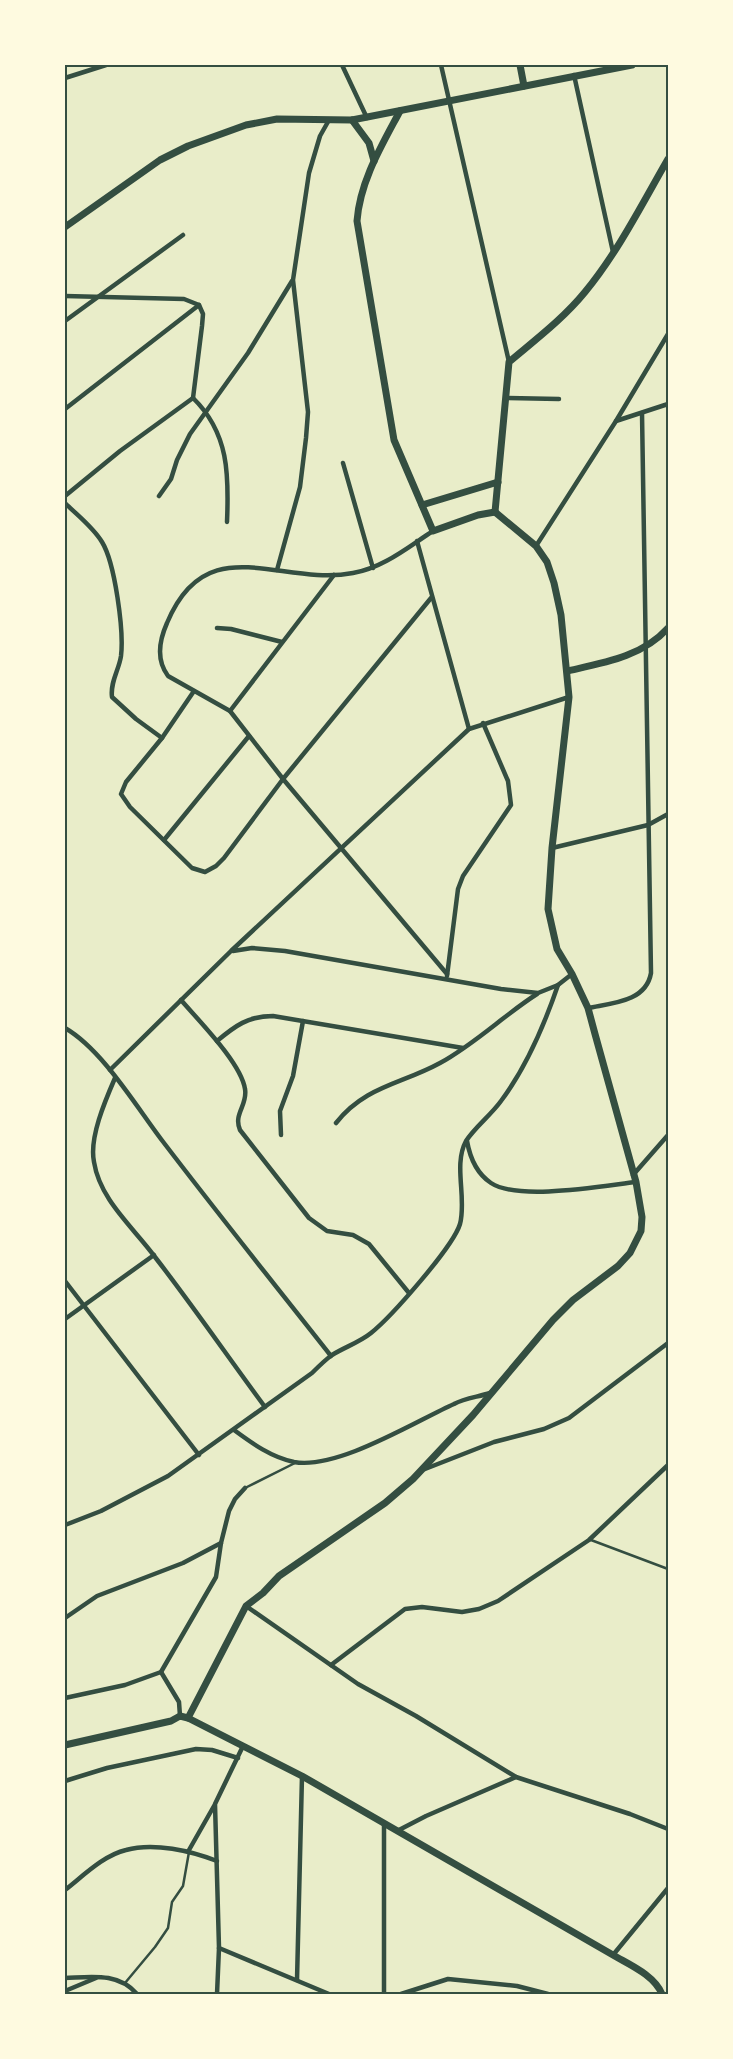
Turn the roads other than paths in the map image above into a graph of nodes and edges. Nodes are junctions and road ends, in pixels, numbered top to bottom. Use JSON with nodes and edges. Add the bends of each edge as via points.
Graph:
{"nodes":[{"id":1,"x":106,"y":65,"type":"edge"},
{"id":2,"x":342,"y":65,"type":"edge"},
{"id":3,"x":441,"y":65,"type":"edge"},
{"id":4,"x":520,"y":65,"type":"edge"},
{"id":5,"x":632,"y":65,"type":"edge"},
{"id":6,"x":574,"y":76,"type":"junction"},
{"id":7,"x":65,"y":78,"type":"edge"},
{"id":8,"x":524,"y":86,"type":"junction"},
{"id":9,"x":448,"y":101,"type":"junction"},
{"id":10,"x":400,"y":111,"type":"junction"},
{"id":11,"x":367,"y":118,"type":"junction"},
{"id":12,"x":330,"y":120,"type":"junction"},
{"id":13,"x":352,"y":120,"type":"junction"},
{"id":14,"x":668,"y":159,"type":"edge"},
{"id":15,"x":374,"y":161,"type":"junction"},
{"id":16,"x":65,"y":227,"type":"edge"},
{"id":17,"x":183,"y":235,"type":"dead end"},
{"id":18,"x":613,"y":253,"type":"junction"},
{"id":19,"x":293,"y":280,"type":"junction"},
{"id":20,"x":65,"y":296,"type":"edge"},
{"id":21,"x":97,"y":298,"type":"junction"},
{"id":22,"x":199,"y":305,"type":"junction"},
{"id":23,"x":65,"y":321,"type":"edge"},
{"id":24,"x":668,"y":334,"type":"edge"},
{"id":25,"x":509,"y":362,"type":"junction"},
{"id":26,"x":193,"y":398,"type":"junction"},
{"id":27,"x":506,"y":398,"type":"junction"},
{"id":28,"x":559,"y":399,"type":"dead end"},
{"id":29,"x":668,"y":404,"type":"edge"},
{"id":30,"x":65,"y":409,"type":"edge"},
{"id":31,"x":207,"y":412,"type":"junction"},
{"id":32,"x":642,"y":413,"type":"junction"},
{"id":33,"x":616,"y":421,"type":"junction"},
{"id":34,"x":343,"y":463,"type":"dead end"},
{"id":35,"x":498,"y":482,"type":"junction"},
{"id":36,"x":65,"y":496,"type":"edge"},
{"id":37,"x":159,"y":496,"type":"dead end"},
{"id":38,"x":65,"y":503,"type":"edge"},
{"id":39,"x":422,"y":505,"type":"junction"},
{"id":40,"x":495,"y":512,"type":"junction"},
{"id":41,"x":227,"y":522,"type":"dead end"},
{"id":42,"x":433,"y":531,"type":"junction"},
{"id":43,"x":417,"y":541,"type":"junction"},
{"id":44,"x":536,"y":546,"type":"junction"},
{"id":45,"x":373,"y":568,"type":"junction"},
{"id":46,"x":277,"y":570,"type":"junction"},
{"id":47,"x":334,"y":575,"type":"junction"},
{"id":48,"x":431,"y":598,"type":"junction"},
{"id":49,"x":218,"y":628,"type":"dead end"},
{"id":50,"x":668,"y":628,"type":"edge"},
{"id":51,"x":282,"y":642,"type":"junction"},
{"id":52,"x":647,"y":647,"type":"junction"},
{"id":53,"x":567,"y":671,"type":"junction"},
{"id":54,"x":194,"y":691,"type":"junction"},
{"id":55,"x":569,"y":696,"type":"junction"},
{"id":56,"x":230,"y":711,"type":"junction"},
{"id":57,"x":483,"y":723,"type":"junction"},
{"id":58,"x":469,"y":729,"type":"junction"},
{"id":59,"x":249,"y":736,"type":"junction"},
{"id":60,"x":162,"y":738,"type":"junction"},
{"id":61,"x":283,"y":780,"type":"junction"},
{"id":62,"x":668,"y":814,"type":"edge"},
{"id":63,"x":648,"y":825,"type":"junction"},
{"id":64,"x":164,"y":840,"type":"junction"},
{"id":65,"x":552,"y":848,"type":"junction"},
{"id":66,"x":341,"y":849,"type":"junction"},
{"id":67,"x":231,"y":951,"type":"junction"},
{"id":68,"x":572,"y":974,"type":"junction"},
{"id":69,"x":447,"y":977,"type":"junction"},
{"id":70,"x":558,"y":985,"type":"junction"},
{"id":71,"x":538,"y":993,"type":"junction"},
{"id":72,"x":181,"y":1000,"type":"junction"},
{"id":73,"x":588,"y":1008,"type":"junction"},
{"id":74,"x":303,"y":1020,"type":"junction"},
{"id":75,"x":65,"y":1028,"type":"edge"},
{"id":76,"x":217,"y":1041,"type":"junction"},
{"id":77,"x":463,"y":1048,"type":"junction"},
{"id":78,"x":110,"y":1070,"type":"junction"},
{"id":79,"x":115,"y":1078,"type":"junction"},
{"id":80,"x":336,"y":1123,"type":"dead end"},
{"id":81,"x":281,"y":1134,"type":"dead end"},
{"id":82,"x":668,"y":1135,"type":"edge"},
{"id":83,"x":467,"y":1140,"type":"junction"},
{"id":84,"x":635,"y":1178,"type":"junction"},
{"id":85,"x":154,"y":1255,"type":"junction"},
{"id":86,"x":65,"y":1281,"type":"edge"},
{"id":87,"x":409,"y":1293,"type":"junction"},
{"id":88,"x":84,"y":1304,"type":"junction"},
{"id":89,"x":65,"y":1319,"type":"edge"},
{"id":90,"x":668,"y":1342,"type":"edge"},
{"id":91,"x":330,"y":1356,"type":"junction"},
{"id":92,"x":490,"y":1393,"type":"junction"},
{"id":93,"x":265,"y":1407,"type":"junction"},
{"id":94,"x":234,"y":1430,"type":"junction"},
{"id":95,"x":199,"y":1455,"type":"junction"},
{"id":96,"x":297,"y":1462,"type":"junction"},
{"id":97,"x":668,"y":1465,"type":"edge"},
{"id":98,"x":421,"y":1470,"type":"junction"},
{"id":99,"x":245,"y":1488,"type":"joint"},
{"id":100,"x":65,"y":1525,"type":"edge"},
{"id":101,"x":589,"y":1540,"type":"junction"},
{"id":102,"x":221,"y":1543,"type":"junction"},
{"id":103,"x":668,"y":1569,"type":"edge"},
{"id":104,"x":246,"y":1606,"type":"junction"},
{"id":105,"x":65,"y":1618,"type":"edge"},
{"id":106,"x":331,"y":1665,"type":"junction"},
{"id":107,"x":160,"y":1672,"type":"junction"},
{"id":108,"x":65,"y":1698,"type":"edge"},
{"id":109,"x":184,"y":1717,"type":"junction"},
{"id":110,"x":65,"y":1745,"type":"edge"},
{"id":111,"x":243,"y":1746,"type":"junction"},
{"id":112,"x":238,"y":1758,"type":"junction"},
{"id":113,"x":302,"y":1776,"type":"junction"},
{"id":114,"x":516,"y":1778,"type":"junction"},
{"id":115,"x":65,"y":1781,"type":"edge"},
{"id":116,"x":215,"y":1804,"type":"junction"},
{"id":117,"x":384,"y":1823,"type":"junction"},
{"id":118,"x":668,"y":1829,"type":"edge"},
{"id":119,"x":397,"y":1831,"type":"junction"},
{"id":120,"x":189,"y":1850,"type":"junction"},
{"id":121,"x":218,"y":1861,"type":"junction"},
{"id":122,"x":66,"y":1888,"type":"edge"},
{"id":123,"x":668,"y":1888,"type":"edge"},
{"id":124,"x":219,"y":1948,"type":"junction"},
{"id":125,"x":613,"y":1955,"type":"junction"},
{"id":126,"x":100,"y":1977,"type":"junction"},
{"id":127,"x":65,"y":1978,"type":"edge"},
{"id":128,"x":297,"y":1980,"type":"junction"},
{"id":129,"x":125,"y":1983,"type":"junction"},
{"id":130,"x":65,"y":1991,"type":"edge"},
{"id":131,"x":137,"y":1994,"type":"edge"},
{"id":132,"x":217,"y":1994,"type":"edge"},
{"id":133,"x":328,"y":1994,"type":"edge"},
{"id":134,"x":384,"y":1994,"type":"edge"},
{"id":135,"x":401,"y":1994,"type":"edge"},
{"id":136,"x":548,"y":1994,"type":"edge"},
{"id":137,"x":662,"y":1994,"type":"edge"}],
"edges":[{"from":1,"to":7,"type":"street"},
{"from":2,"to":11,"type":"street"},
{"from":3,"to":9,"type":"street"},
{"from":4,"to":8,"type":"main road"},
{"from":5,"to":6,"type":"main road"},
{"from":6,"to":8,"type":"main road"},
{"from":6,"to":18,"type":"street"},
{"from":8,"to":9,"type":"main road"},
{"from":9,"to":10,"type":"main road"},
{"from":9,"to":25,"type":"street"},
{"from":10,"to":11,"type":"main road"},
{"from":10,"to":15,"type":"main road"},
{"from":11,"to":13,"type":"main road"},
{"from":12,"to":13,"type":"main road"},
{"from":12,"to":16,"type":"main road","via":[[276,119],[246,125],[188,146],[160,160]]},
{"from":12,"to":19,"type":"street","via":[[320,136],[309,174]]},
{"from":13,"to":15,"type":"main road","via":[[369,143]]},
{"from":14,"to":18,"type":"main road"},
{"from":15,"to":39,"type":"main road","via":[[358,208],[359,237],[394,440]]},
{"from":17,"to":21,"type":"street"},
{"from":18,"to":25,"type":"main road","via":[[570,310]]},
{"from":19,"to":31,"type":"street"},
{"from":19,"to":46,"type":"street","via":[[308,412],[300,487]]},
{"from":20,"to":21,"type":"street"},
{"from":21,"to":22,"type":"street","via":[[184,299]]},
{"from":21,"to":23,"type":"street"},
{"from":22,"to":26,"type":"street","via":[[203,314]]},
{"from":22,"to":30,"type":"street"},
{"from":24,"to":33,"type":"street"},
{"from":25,"to":27,"type":"main road"},
{"from":26,"to":31,"type":"street"},
{"from":26,"to":36,"type":"street"},
{"from":27,"to":28,"type":"street"},
{"from":27,"to":35,"type":"main road"},
{"from":29,"to":32,"type":"street"},
{"from":31,"to":37,"type":"street","via":[[190,434],[171,479]]},
{"from":31,"to":41,"type":"street","via":[[218,433],[225,458],[229,488]]},
{"from":32,"to":33,"type":"street"},
{"from":32,"to":52,"type":"street"},
{"from":33,"to":44,"type":"street"},
{"from":34,"to":45,"type":"street"},
{"from":35,"to":39,"type":"main road"},
{"from":35,"to":40,"type":"main road"},
{"from":38,"to":60,"type":"street","via":[[97,535],[109,555],[118,604],[121,656],[112,684],[112,697]]},
{"from":39,"to":42,"type":"main road"},
{"from":40,"to":42,"type":"main road"},
{"from":40,"to":44,"type":"main road"},
{"from":42,"to":43,"type":"street"},
{"from":43,"to":45,"type":"street"},
{"from":43,"to":48,"type":"street"},
{"from":44,"to":53,"type":"main road","via":[[547,562],[554,583]]},
{"from":45,"to":47,"type":"street"},
{"from":46,"to":47,"type":"street"},
{"from":46,"to":54,"type":"street","via":[[227,567],[199,579],[175,602],[162,634],[159,656],[168,676]]},
{"from":47,"to":51,"type":"street"},
{"from":48,"to":58,"type":"street"},
{"from":48,"to":61,"type":"street"},
{"from":49,"to":51,"type":"street"},
{"from":50,"to":52,"type":"main road"},
{"from":51,"to":56,"type":"street"},
{"from":52,"to":53,"type":"main road"},
{"from":52,"to":63,"type":"street"},
{"from":53,"to":55,"type":"main road"},
{"from":54,"to":56,"type":"street"},
{"from":54,"to":60,"type":"street"},
{"from":55,"to":57,"type":"street"},
{"from":55,"to":65,"type":"main road"},
{"from":56,"to":59,"type":"street"},
{"from":57,"to":58,"type":"street"},
{"from":57,"to":69,"type":"street","via":[[508,781],[511,804],[462,876]]},
{"from":58,"to":66,"type":"street"},
{"from":59,"to":61,"type":"street"},
{"from":59,"to":64,"type":"street"},
{"from":60,"to":64,"type":"street","via":[[126,782],[121,794]]},
{"from":61,"to":64,"type":"street","via":[[220,862],[205,872],[192,868]]},
{"from":61,"to":66,"type":"street"},
{"from":62,"to":63,"type":"street"},
{"from":63,"to":65,"type":"street"},
{"from":63,"to":73,"type":"street","via":[[649,982],[642,992],[633,997]]},
{"from":65,"to":68,"type":"main road","via":[[548,908],[557,949]]},
{"from":66,"to":67,"type":"street"},
{"from":66,"to":69,"type":"street"},
{"from":67,"to":69,"type":"street","via":[[252,948],[285,951]]},
{"from":67,"to":72,"type":"street"},
{"from":68,"to":70,"type":"street"},
{"from":68,"to":73,"type":"main road"},
{"from":69,"to":71,"type":"street"},
{"from":70,"to":71,"type":"street"},
{"from":70,"to":83,"type":"street","via":[[518,1073],[502,1100]]},
{"from":71,"to":77,"type":"street"},
{"from":72,"to":76,"type":"street"},
{"from":72,"to":78,"type":"street"},
{"from":73,"to":84,"type":"main road"},
{"from":74,"to":76,"type":"street","via":[[273,1016],[248,1019],[232,1027]]},
{"from":74,"to":77,"type":"street"},
{"from":74,"to":81,"type":"street","via":[[293,1076],[280,1111]]},
{"from":75,"to":78,"type":"street"},
{"from":76,"to":87,"type":"street","via":[[238,1072],[245,1091],[237,1116],[240,1130],[309,1218],[327,1230],[353,1235],[369,1244]]},
{"from":77,"to":80,"type":"street","via":[[432,1067],[370,1093],[346,1110]]},
{"from":78,"to":79,"type":"street"},
{"from":79,"to":85,"type":"street","via":[[102,1112],[93,1160],[99,1182],[119,1214]]},
{"from":79,"to":91,"type":"street"},
{"from":82,"to":84,"type":"street"},
{"from":83,"to":84,"type":"street","via":[[474,1166],[491,1184],[514,1192]]},
{"from":83,"to":87,"type":"street","via":[[462,1157],[460,1224],[451,1241]]},
{"from":84,"to":92,"type":"main road","via":[[642,1217],[636,1245],[618,1266],[573,1300],[553,1320]]},
{"from":85,"to":88,"type":"street"},
{"from":85,"to":93,"type":"street"},
{"from":86,"to":88,"type":"street"},
{"from":87,"to":91,"type":"street","via":[[370,1334]]},
{"from":88,"to":89,"type":"street"},
{"from":88,"to":95,"type":"street"},
{"from":90,"to":98,"type":"street","via":[[569,1418],[544,1430],[494,1442]]},
{"from":91,"to":93,"type":"street"},
{"from":92,"to":96,"type":"street","via":[[455,1403],[362,1448],[333,1458]]},
{"from":92,"to":98,"type":"main road"},
{"from":93,"to":94,"type":"street"},
{"from":94,"to":95,"type":"street"},
{"from":94,"to":96,"type":"street","via":[[260,1449]]},
{"from":95,"to":100,"type":"street","via":[[142,1490]]},
{"from":96,"to":99,"type":"lane"},
{"from":97,"to":101,"type":"street"},
{"from":98,"to":104,"type":"main road","via":[[385,1503],[297,1562]]},
{"from":99,"to":102,"type":"street","via":[[229,1511]]},
{"from":101,"to":103,"type":"lane"},
{"from":101,"to":106,"type":"street","via":[[479,1610],[462,1612],[414,1606],[405,1609]]},
{"from":102,"to":105,"type":"street","via":[[183,1563],[97,1596]]},
{"from":102,"to":107,"type":"street","via":[[216,1577]]},
{"from":104,"to":106,"type":"street"},
{"from":104,"to":109,"type":"main road"},
{"from":106,"to":114,"type":"street"},
{"from":107,"to":108,"type":"street","via":[[125,1685]]},
{"from":107,"to":109,"type":"street","via":[[179,1702]]},
{"from":109,"to":110,"type":"main road"},
{"from":109,"to":111,"type":"main road"},
{"from":111,"to":112,"type":"street"},
{"from":111,"to":113,"type":"main road"},
{"from":112,"to":115,"type":"street","via":[[196,1749],[99,1770]]},
{"from":112,"to":116,"type":"street"},
{"from":113,"to":117,"type":"main road"},
{"from":113,"to":128,"type":"street"},
{"from":114,"to":118,"type":"street"},
{"from":114,"to":119,"type":"street"},
{"from":116,"to":120,"type":"street"},
{"from":116,"to":121,"type":"street"},
{"from":117,"to":119,"type":"main road"},
{"from":117,"to":134,"type":"street"},
{"from":119,"to":125,"type":"main road"},
{"from":120,"to":121,"type":"street"},
{"from":120,"to":122,"type":"street","via":[[126,1850],[110,1857]]},
{"from":120,"to":129,"type":"lane","via":[[183,1886],[172,1902],[168,1928]]},
{"from":121,"to":124,"type":"street"},
{"from":123,"to":125,"type":"street"},
{"from":124,"to":128,"type":"street"},
{"from":124,"to":132,"type":"street"},
{"from":125,"to":137,"type":"main road","via":[[648,1976]]},
{"from":126,"to":127,"type":"street"},
{"from":126,"to":129,"type":"street"},
{"from":126,"to":130,"type":"street"},
{"from":128,"to":133,"type":"street"},
{"from":129,"to":131,"type":"street"},
{"from":135,"to":136,"type":"street","via":[[448,1979],[516,1986]]}]}
